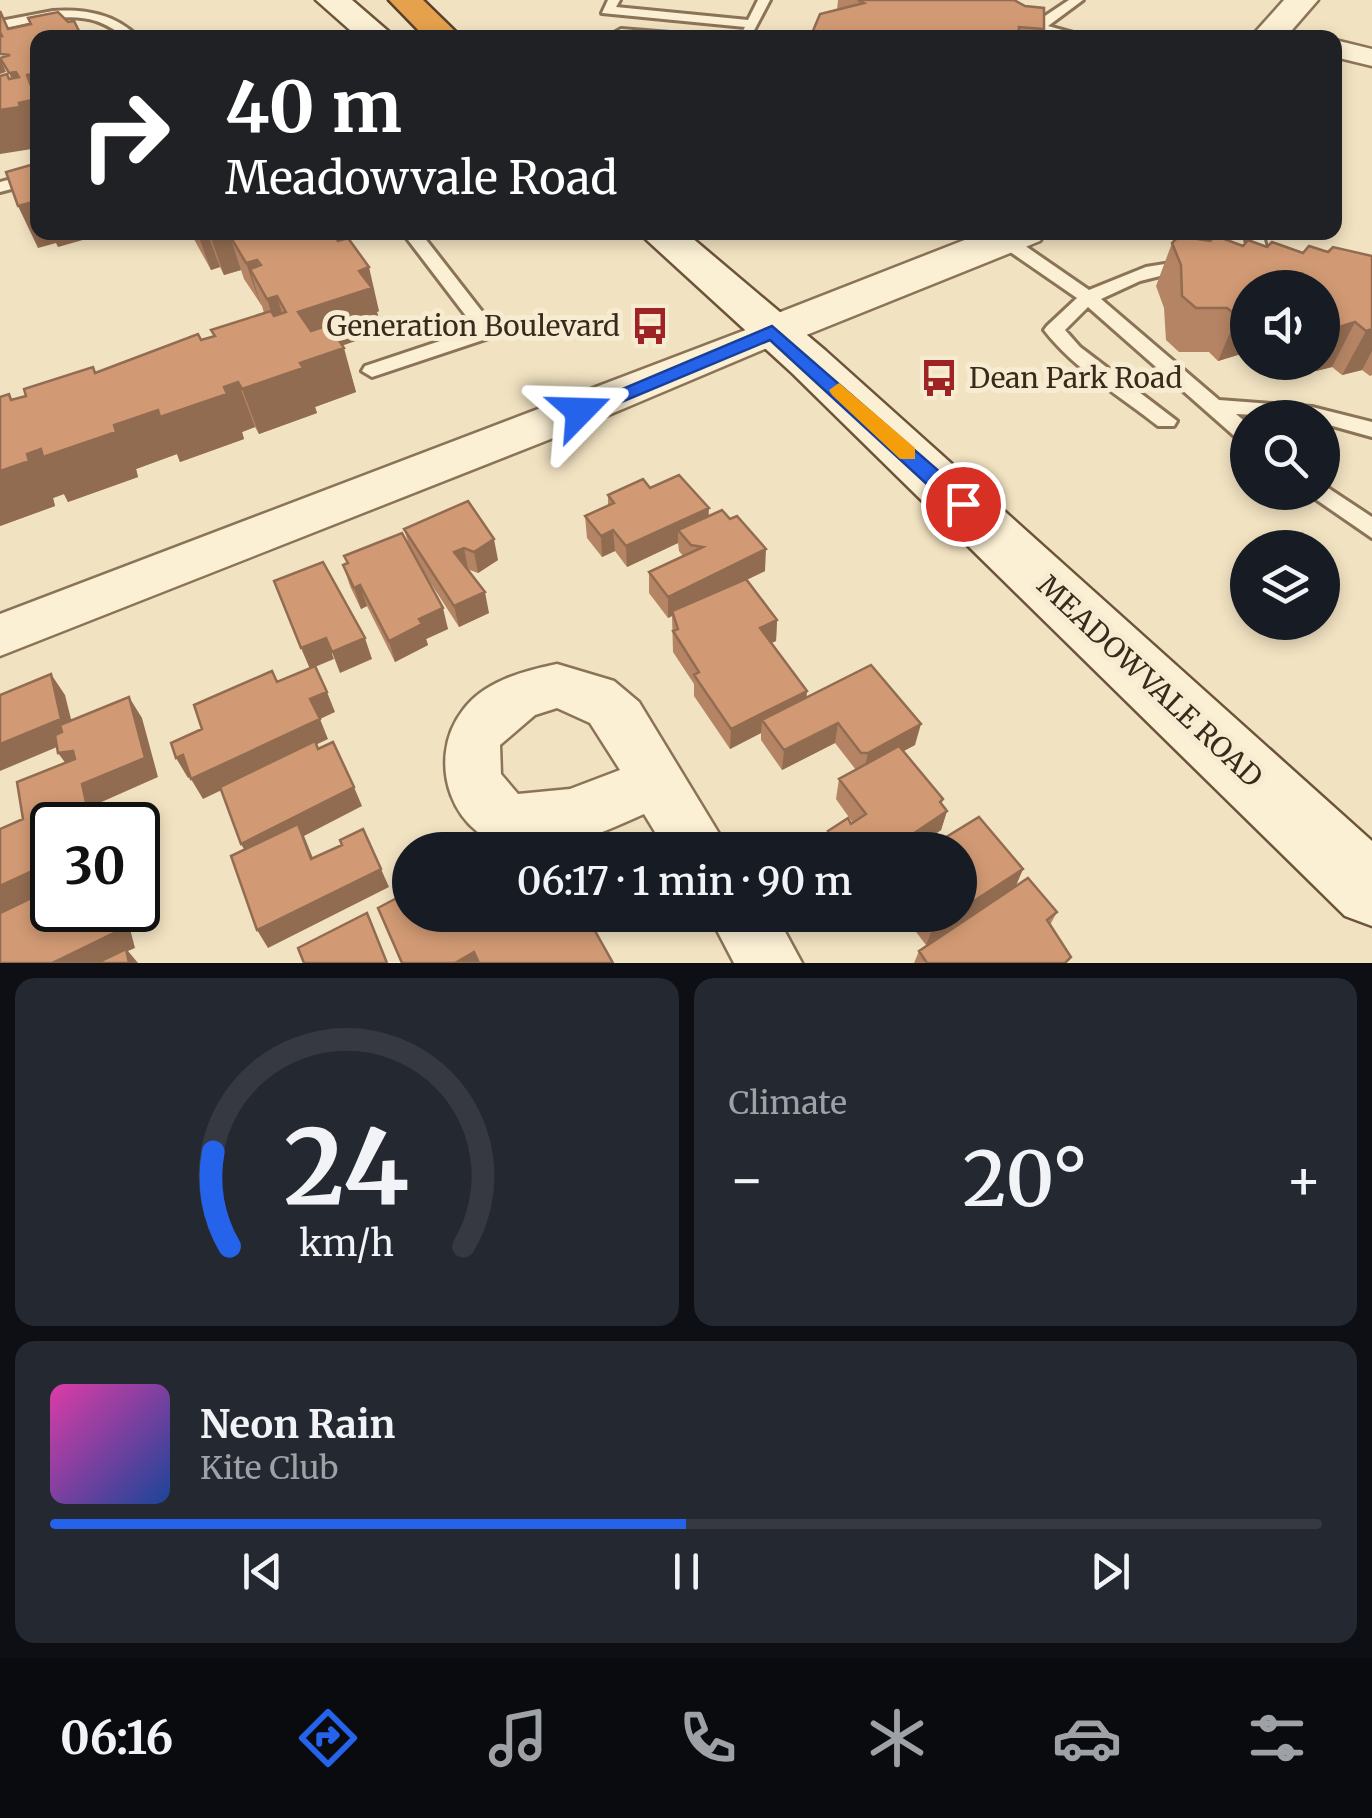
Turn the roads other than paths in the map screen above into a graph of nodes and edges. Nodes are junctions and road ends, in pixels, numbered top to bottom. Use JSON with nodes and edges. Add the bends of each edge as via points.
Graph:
{"nodes":[{"id":1,"x":332,"y":0,"type":"edge"},
{"id":2,"x":393,"y":0,"type":"edge"},
{"id":3,"x":405,"y":0,"type":"edge"},
{"id":4,"x":614,"y":0,"type":"edge"},
{"id":5,"x":689,"y":0,"type":"edge"},
{"id":6,"x":764,"y":0,"type":"edge"},
{"id":7,"x":987,"y":0,"type":"edge"},
{"id":8,"x":1077,"y":0,"type":"edge"},
{"id":9,"x":1302,"y":0,"type":"edge"},
{"id":10,"x":680,"y":17,"type":"junction"},
{"id":11,"x":0,"y":25,"type":"edge"},
{"id":12,"x":122,"y":30,"type":"edge"},
{"id":13,"x":370,"y":30,"type":"edge"},
{"id":14,"x":434,"y":30,"type":"edge"},
{"id":15,"x":437,"y":30,"type":"edge"},
{"id":16,"x":744,"y":30,"type":"edge"},
{"id":17,"x":749,"y":30,"type":"edge"},
{"id":18,"x":1045,"y":30,"type":"edge"},
{"id":19,"x":1051,"y":30,"type":"edge"},
{"id":20,"x":1281,"y":30,"type":"edge"},
{"id":21,"x":1342,"y":50,"type":"edge"},
{"id":22,"x":1372,"y":58,"type":"edge"},
{"id":23,"x":30,"y":180,"type":"edge"},
{"id":24,"x":0,"y":187,"type":"edge"},
{"id":25,"x":416,"y":240,"type":"edge"},
{"id":26,"x":669,"y":240,"type":"edge"},
{"id":27,"x":996,"y":240,"type":"edge"},
{"id":28,"x":1014,"y":240,"type":"edge"},
{"id":29,"x":1255,"y":240,"type":"edge"},
{"id":30,"x":1203,"y":262,"type":"edge"},
{"id":31,"x":1261,"y":267,"type":"edge"},
{"id":32,"x":1090,"y":299,"type":"junction"},
{"id":33,"x":772,"y":332,"type":"junction"},
{"id":34,"x":372,"y":371,"type":"dead end"},
{"id":35,"x":1210,"y":406,"type":"junction"},
{"id":36,"x":1166,"y":421,"type":"dead end"},
{"id":37,"x":1230,"y":422,"type":"edge"},
{"id":38,"x":1372,"y":430,"type":"edge"},
{"id":39,"x":1340,"y":505,"type":"edge"},
{"id":40,"x":1372,"y":529,"type":"edge"},
{"id":41,"x":0,"y":635,"type":"edge"},
{"id":42,"x":655,"y":782,"type":"dead end"},
{"id":43,"x":687,"y":832,"type":"edge"},
{"id":44,"x":1372,"y":890,"type":"edge"},
{"id":45,"x":751,"y":932,"type":"edge"},
{"id":46,"x":770,"y":963,"type":"edge"}],
"edges":[{"from":1,"to":13,"type":"main road"},
{"from":2,"to":14,"type":"main road"},
{"from":3,"to":15,"type":"highway"},
{"from":4,"to":10,"type":"lane","via":[[607,10]]},
{"from":5,"to":10,"type":"lane"},
{"from":6,"to":17,"type":"lane"},
{"from":7,"to":18,"type":"lane"},
{"from":8,"to":19,"type":"lane"},
{"from":9,"to":20,"type":"main road"},
{"from":10,"to":16,"type":"lane"},
{"from":11,"to":12,"type":"lane","via":[[89,13]]},
{"from":21,"to":22,"type":"street"},
{"from":23,"to":24,"type":"lane"},
{"from":25,"to":34,"type":"lane","via":[[488,332]]},
{"from":26,"to":33,"type":"main road","name":"MEADOWVALE ROAD"},
{"from":27,"to":33,"type":"main road"},
{"from":28,"to":32,"type":"lane"},
{"from":29,"to":31,"type":"lane"},
{"from":30,"to":32,"type":"lane","via":[[1134,276]]},
{"from":32,"to":35,"type":"lane"},
{"from":32,"to":36,"type":"lane","via":[[1068,311],[1054,330]]},
{"from":33,"to":41,"type":"street"},
{"from":33,"to":44,"type":"main road","name":"MEADOWVALE ROAD"},
{"from":35,"to":37,"type":"lane"},
{"from":35,"to":38,"type":"lane","via":[[1301,410]]},
{"from":39,"to":40,"type":"lane"},
{"from":42,"to":43,"type":"street"},
{"from":45,"to":46,"type":"street"}]}
